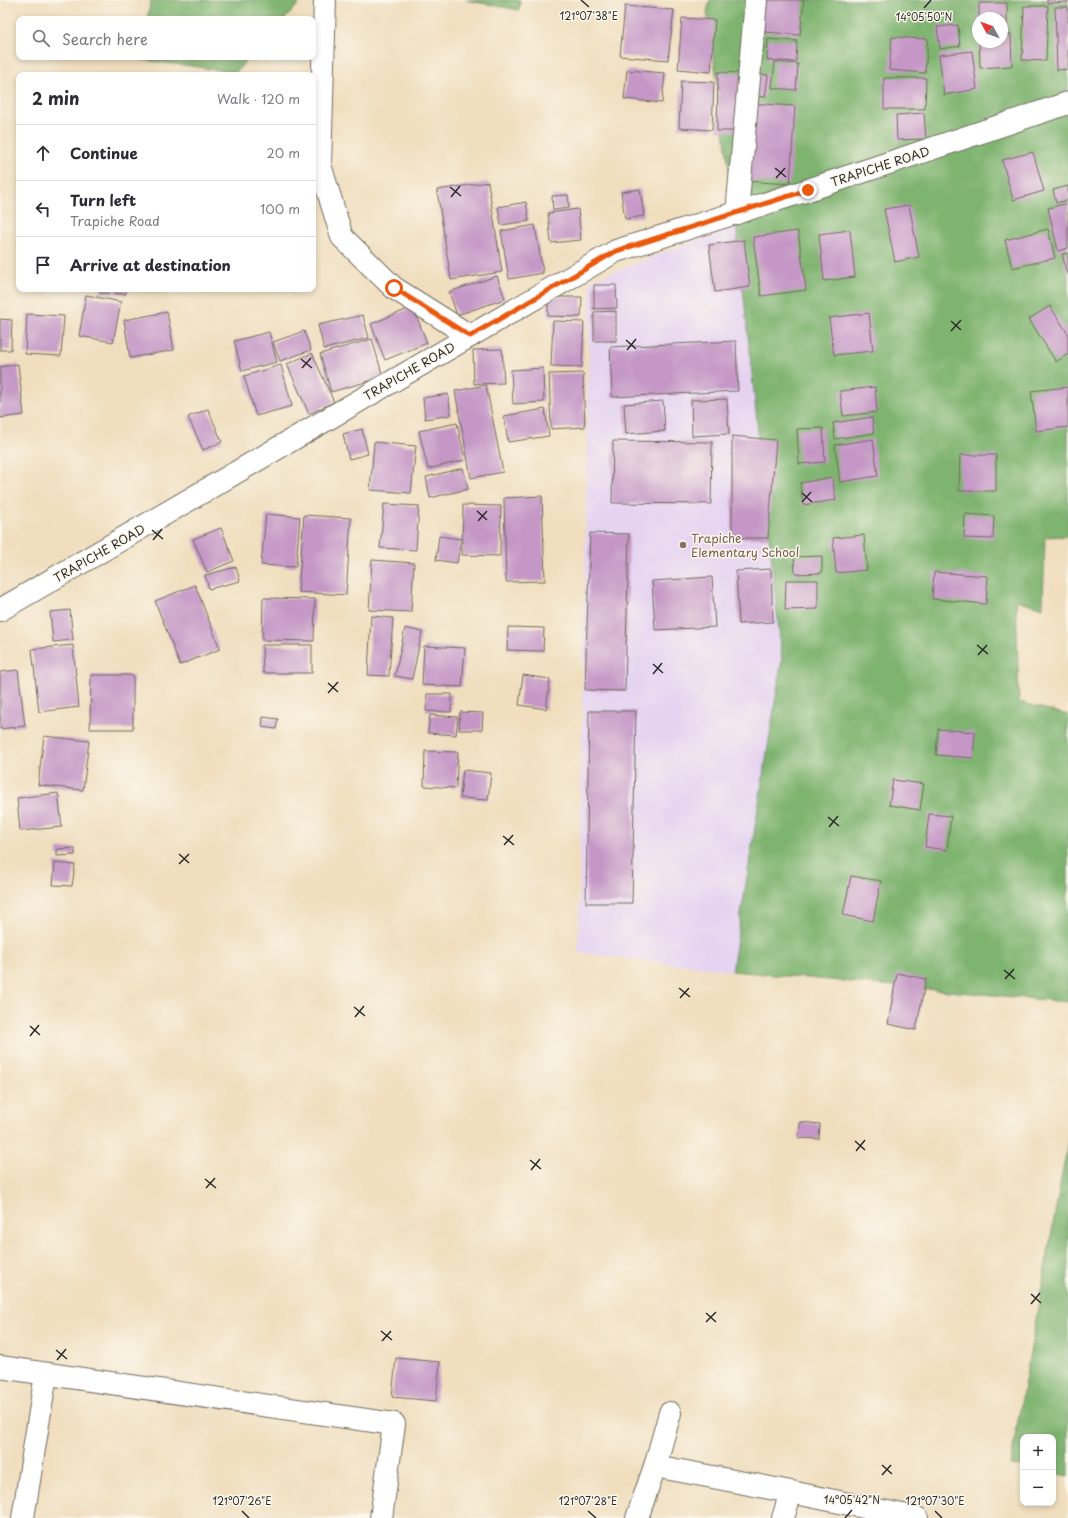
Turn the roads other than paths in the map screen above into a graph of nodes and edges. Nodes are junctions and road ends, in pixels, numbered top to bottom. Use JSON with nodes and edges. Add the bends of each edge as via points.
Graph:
{"nodes":[{"id":1,"x":325,"y":0,"type":"edge"},
{"id":2,"x":756,"y":0,"type":"edge"},
{"id":3,"x":1068,"y":103,"type":"edge"},
{"id":4,"x":737,"y":213,"type":"junction"},
{"id":5,"x":470,"y":336,"type":"junction"},
{"id":6,"x":0,"y":610,"type":"edge"},
{"id":7,"x":0,"y":1367,"type":"edge"},
{"id":8,"x":46,"y":1374,"type":"junction"},
{"id":9,"x":670,"y":1414,"type":"dead end"},
{"id":10,"x":655,"y":1466,"type":"junction"},
{"id":11,"x":791,"y":1492,"type":"junction"},
{"id":12,"x":23,"y":1518,"type":"edge"},
{"id":13,"x":381,"y":1518,"type":"edge"},
{"id":14,"x":637,"y":1518,"type":"edge"},
{"id":15,"x":783,"y":1518,"type":"edge"},
{"id":16,"x":917,"y":1518,"type":"edge"}],
"edges":[{"from":1,"to":5,"type":"street","via":[[320,165],[342,237],[394,288]]},
{"from":2,"to":4,"type":"street"},
{"from":3,"to":4,"type":"street","name":"TRAPICHE ROAD"},
{"from":4,"to":5,"type":"street","name":"TRAPICHE ROAD","via":[[616,251]]},
{"from":5,"to":6,"type":"street","name":"TRAPICHE ROAD"},
{"from":7,"to":8,"type":"street"},
{"from":8,"to":12,"type":"street"},
{"from":8,"to":13,"type":"street","via":[[394,1424]]},
{"from":9,"to":10,"type":"street"},
{"from":10,"to":11,"type":"street"},
{"from":10,"to":14,"type":"street"},
{"from":11,"to":15,"type":"street"},
{"from":11,"to":16,"type":"street"}]}
